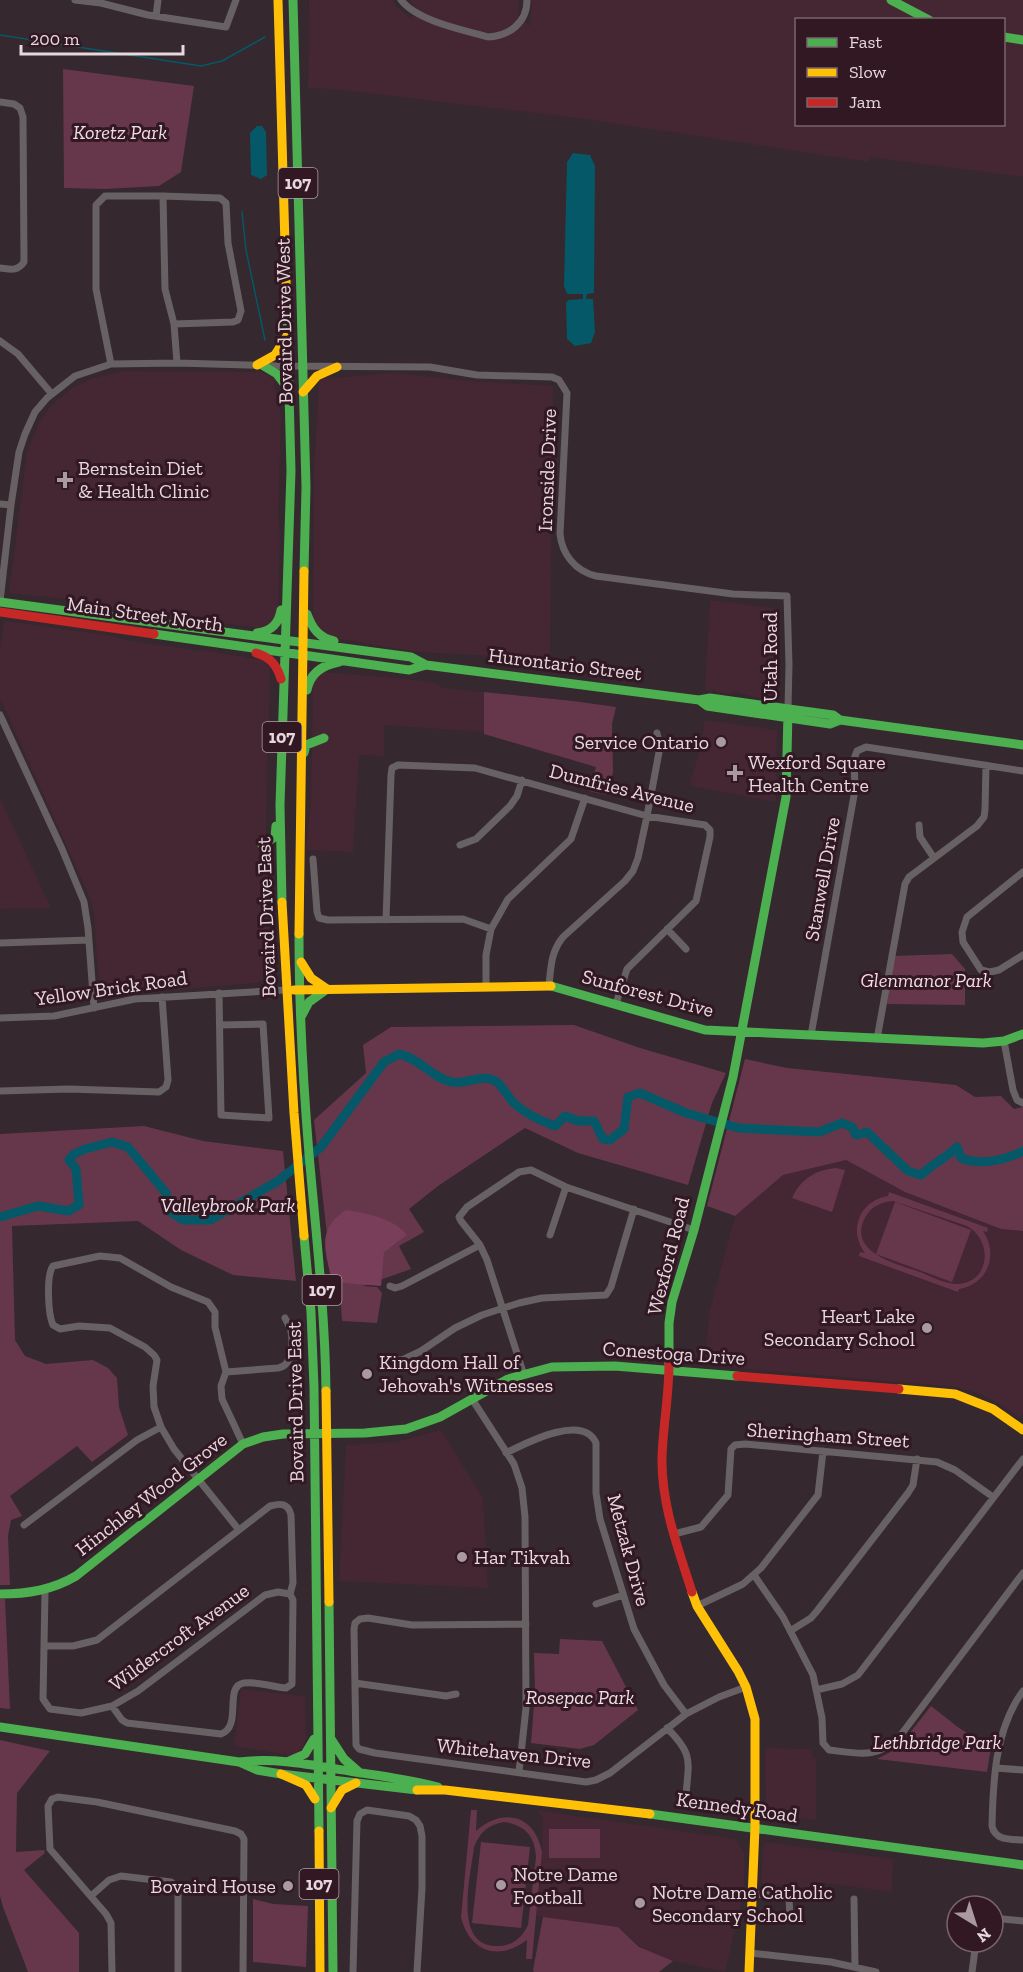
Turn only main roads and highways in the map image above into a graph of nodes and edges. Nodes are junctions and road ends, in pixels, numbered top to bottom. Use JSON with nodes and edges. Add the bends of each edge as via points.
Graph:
{"nodes":[{"id":1,"x":278,"y":0,"type":"edge"},
{"id":2,"x":293,"y":0,"type":"edge"},
{"id":3,"x":891,"y":0,"type":"edge"},
{"id":4,"x":925,"y":18,"type":"edge"},
{"id":5,"x":1005,"y":37,"type":"edge"},
{"id":6,"x":1023,"y":40,"type":"edge"},
{"id":7,"x":288,"y":333,"type":"junction"},
{"id":8,"x":337,"y":367,"type":"road end"},
{"id":9,"x":290,"y":390,"type":"junction"},
{"id":10,"x":303,"y":393,"type":"junction"},
{"id":11,"x":286,"y":596,"type":"junction"},
{"id":12,"x":305,"y":601,"type":"junction"},
{"id":13,"x":0,"y":602,"type":"edge"},
{"id":14,"x":0,"y":612,"type":"edge"},
{"id":15,"x":242,"y":633,"type":"junction"},
{"id":16,"x":285,"y":639,"type":"junction"},
{"id":17,"x":304,"y":642,"type":"junction"},
{"id":18,"x":240,"y":646,"type":"junction"},
{"id":19,"x":350,"y":648,"type":"junction"},
{"id":20,"x":284,"y":652,"type":"junction"},
{"id":21,"x":304,"y":655,"type":"junction"},
{"id":22,"x":344,"y":661,"type":"junction"},
{"id":23,"x":426,"y":665,"type":"junction"},
{"id":24,"x":283,"y":688,"type":"junction"},
{"id":25,"x":302,"y":707,"type":"junction"},
{"id":26,"x":788,"y":713,"type":"junction"},
{"id":27,"x":324,"y":738,"type":"dead end"},
{"id":28,"x":1023,"y":746,"type":"edge"},
{"id":29,"x":301,"y":759,"type":"junction"},
{"id":30,"x":280,"y":815,"type":"junction"},
{"id":31,"x":281,"y":873,"type":"junction"},
{"id":32,"x":300,"y":960,"type":"junction"},
{"id":33,"x":327,"y":989,"type":"junction"},
{"id":34,"x":285,"y":990,"type":"junction"},
{"id":35,"x":300,"y":990,"type":"junction"},
{"id":36,"x":301,"y":1020,"type":"junction"},
{"id":37,"x":742,"y":1031,"type":"junction"},
{"id":38,"x":1023,"y":1034,"type":"edge"},
{"id":39,"x":669,"y":1370,"type":"junction"},
{"id":40,"x":1023,"y":1430,"type":"edge"},
{"id":41,"x":314,"y":1433,"type":"junction"},
{"id":42,"x":328,"y":1433,"type":"junction"},
{"id":43,"x":0,"y":1594,"type":"edge"},
{"id":44,"x":0,"y":1727,"type":"edge"},
{"id":45,"x":316,"y":1730,"type":"junction"},
{"id":46,"x":331,"y":1738,"type":"junction"},
{"id":47,"x":289,"y":1761,"type":"junction"},
{"id":48,"x":239,"y":1762,"type":"junction"},
{"id":49,"x":316,"y":1766,"type":"junction"},
{"id":50,"x":330,"y":1768,"type":"junction"},
{"id":51,"x":360,"y":1773,"type":"junction"},
{"id":52,"x":281,"y":1774,"type":"junction"},
{"id":53,"x":317,"y":1778,"type":"junction"},
{"id":54,"x":330,"y":1780,"type":"junction"},
{"id":55,"x":356,"y":1783,"type":"junction"},
{"id":56,"x":446,"y":1790,"type":"junction"},
{"id":57,"x":317,"y":1806,"type":"junction"},
{"id":58,"x":330,"y":1808,"type":"junction"},
{"id":59,"x":755,"y":1827,"type":"junction"},
{"id":60,"x":1023,"y":1865,"type":"edge"},
{"id":61,"x":320,"y":1972,"type":"edge"},
{"id":62,"x":333,"y":1972,"type":"edge"},
{"id":63,"x":749,"y":1972,"type":"edge"}],
"edges":[{"from":1,"to":7,"type":"main road","name":"Bovaird Drive West","number":"107"},
{"from":2,"to":10,"type":"main road","name":"Bovaird Drive West","number":"107"},
{"from":3,"to":4,"type":"main road"},
{"from":5,"to":6,"type":"main road"},
{"from":7,"to":9,"type":"main road","name":"Bovaird Drive West","number":"107"},
{"from":7,"to":9,"type":"main road","via":[[275,357],[259,365],[277,374]]},
{"from":8,"to":10,"type":"main road","via":[[314,377]]},
{"from":9,"to":11,"type":"main road","name":"Bovaird Drive West","number":"107"},
{"from":10,"to":12,"type":"main road","name":"Bovaird Drive West","number":"107"},
{"from":11,"to":15,"type":"main road","via":[[279,622],[273,629]]},
{"from":11,"to":16,"type":"main road","name":"Bovaird Drive West","number":"107"},
{"from":12,"to":17,"type":"main road","name":"Bovaird Drive West","number":"107"},
{"from":12,"to":19,"type":"main road","via":[[310,624],[317,634]]},
{"from":13,"to":15,"type":"main road","name":"Main Street North"},
{"from":14,"to":18,"type":"main road","name":"Main Street North"},
{"from":15,"to":16,"type":"main road","name":"Main Street North"},
{"from":16,"to":17,"type":"main road","name":"Hurontario Street"},
{"from":16,"to":20,"type":"main road","number":"107"},
{"from":17,"to":19,"type":"main road","name":"Hurontario Street"},
{"from":17,"to":21,"type":"main road","number":"107"},
{"from":18,"to":20,"type":"main road","name":"Main Street North"},
{"from":18,"to":24,"type":"main road","via":[[270,659],[279,671]]},
{"from":19,"to":23,"type":"main road","name":"Hurontario Street","via":[[411,657]]},
{"from":20,"to":21,"type":"main road","name":"Hurontario Street"},
{"from":20,"to":24,"type":"main road","name":"Bovaird Drive East","number":"107"},
{"from":21,"to":22,"type":"main road","name":"Hurontario Street"},
{"from":21,"to":25,"type":"main road","name":"Bovaird Drive East","number":"107"},
{"from":22,"to":23,"type":"main road","name":"Hurontario Street","via":[[409,669]]},
{"from":22,"to":25,"type":"main road","via":[[315,672],[307,683],[307,702]]},
{"from":23,"to":26,"type":"main road","name":"Hurontario Street","via":[[699,700],[707,706]]},
{"from":24,"to":30,"type":"main road","name":"Bovaird Drive East","number":"107"},
{"from":25,"to":29,"type":"main road","name":"Bovaird Drive East","number":"107"},
{"from":26,"to":28,"type":"main road","name":"Hurontario Street","via":[[830,724],[840,720]]},
{"from":26,"to":37,"type":"main road","name":"Wexford Road","via":[[786,797]]},
{"from":27,"to":29,"type":"main road","via":[[306,745]]},
{"from":29,"to":32,"type":"main road","name":"Bovaird Drive East","number":"107"},
{"from":30,"to":31,"type":"main road","name":"Bovaird Drive East","number":"107"},
{"from":30,"to":31,"type":"main road","via":[[275,837],[262,845],[278,853]]},
{"from":31,"to":34,"type":"main road","name":"Bovaird Drive East","number":"107"},
{"from":32,"to":33,"type":"main road","via":[[307,974]]},
{"from":32,"to":35,"type":"main road","name":"Bovaird Drive East","number":"107"},
{"from":33,"to":35,"type":"main road","name":"Sunforest Drive"},
{"from":33,"to":36,"type":"main road","via":[[309,1002]]},
{"from":33,"to":37,"type":"main road","name":"Sunforest Drive","via":[[549,985],[691,1027]]},
{"from":34,"to":35,"type":"main road","name":"Yellow Brick Road"},
{"from":34,"to":41,"type":"main road","name":"Bovaird Drive East","number":"107","via":[[311,1312]]},
{"from":35,"to":36,"type":"main road","name":"Bovaird Drive East","number":"107"},
{"from":36,"to":42,"type":"main road","name":"Bovaird Drive East","number":"107","via":[[324,1304]]},
{"from":37,"to":38,"type":"main road","name":"Sunforest Drive","via":[[974,1043],[1004,1041]]},
{"from":37,"to":39,"type":"main road","name":"Wexford Road","via":[[717,1142],[672,1302]]},
{"from":39,"to":40,"type":"main road","name":"Conestoga Drive","via":[[955,1394],[993,1409]]},
{"from":39,"to":42,"type":"main road","name":"Conestoga Drive","via":[[570,1364],[542,1367],[523,1372],[441,1417],[405,1430]]},
{"from":39,"to":59,"type":"main road","name":"Wexford Road","via":[[662,1458],[664,1493],[697,1606],[746,1687],[755,1719]]},
{"from":41,"to":42,"type":"main road","name":"Hinchley Wood Grove"},
{"from":41,"to":43,"type":"main road","name":"Hinchley Wood Grove","via":[[275,1434],[243,1444],[61,1586],[45,1592]]},
{"from":41,"to":45,"type":"main road","name":"Bovaird Drive East","number":"107"},
{"from":42,"to":46,"type":"main road","name":"Bovaird Drive East","number":"107"},
{"from":44,"to":48,"type":"main road"},
{"from":45,"to":47,"type":"main road","via":[[313,1746],[302,1757]]},
{"from":45,"to":49,"type":"main road","name":"Bovaird Drive East","number":"107"},
{"from":46,"to":50,"type":"main road","name":"Bovaird Drive East","number":"107"},
{"from":46,"to":51,"type":"main road","via":[[344,1759]]},
{"from":47,"to":48,"type":"main road","via":[[260,1758]]},
{"from":47,"to":49,"type":"main road"},
{"from":48,"to":52,"type":"main road"},
{"from":49,"to":50,"type":"main road"},
{"from":49,"to":53,"type":"main road","name":"Bovaird Drive East","number":"107"},
{"from":50,"to":51,"type":"main road"},
{"from":50,"to":54,"type":"main road","name":"Bovaird Drive East","number":"107"},
{"from":51,"to":56,"type":"main road","via":[[414,1780]]},
{"from":52,"to":53,"type":"main road"},
{"from":52,"to":57,"type":"main road","via":[[308,1786]]},
{"from":53,"to":54,"type":"main road"},
{"from":53,"to":57,"type":"main road","name":"Bovaird Drive East","number":"107"},
{"from":54,"to":55,"type":"main road"},
{"from":54,"to":58,"type":"main road","name":"Bovaird Drive East","number":"107"},
{"from":55,"to":56,"type":"main road"},
{"from":55,"to":58,"type":"main road","via":[[342,1790]]},
{"from":56,"to":59,"type":"main road","name":"Kennedy Road"},
{"from":57,"to":61,"type":"main road","name":"Bovaird Drive East","number":"107"},
{"from":58,"to":62,"type":"main road","name":"Bovaird Drive East","number":"107"},
{"from":59,"to":60,"type":"main road","name":"Kennedy Road"},
{"from":59,"to":63,"type":"main road","name":"Wexford Road"}]}
